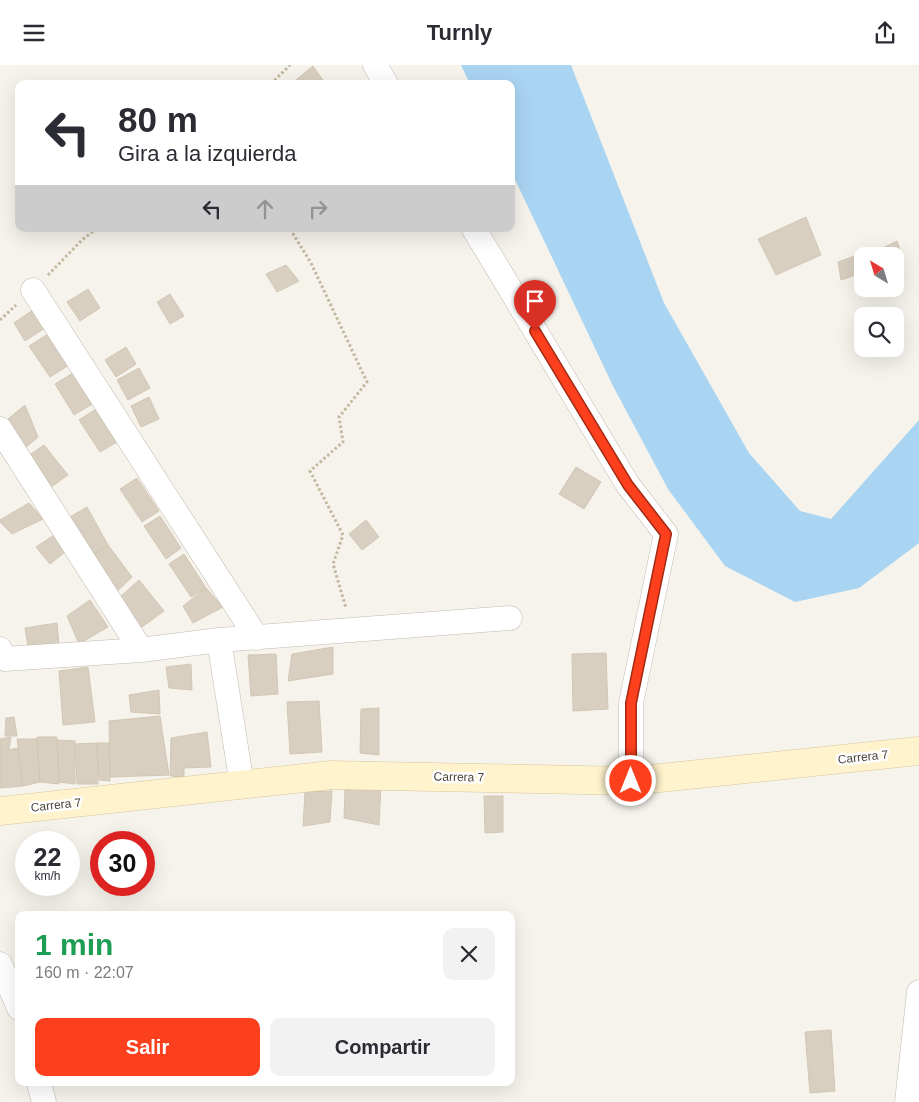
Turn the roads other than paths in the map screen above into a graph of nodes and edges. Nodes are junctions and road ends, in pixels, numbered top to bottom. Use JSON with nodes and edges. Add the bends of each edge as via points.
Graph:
{"nodes":[{"id":1,"x":375,"y":65,"type":"edge"},
{"id":2,"x":384,"y":80,"type":"edge"},
{"id":3,"x":476,"y":232,"type":"edge"},
{"id":4,"x":33,"y":290,"type":"road end"},
{"id":5,"x":0,"y":429,"type":"edge"},
{"id":6,"x":510,"y":618,"type":"dead end"},
{"id":7,"x":257,"y":638,"type":"junction"},
{"id":8,"x":219,"y":641,"type":"junction"},
{"id":9,"x":0,"y":649,"type":"edge"},
{"id":10,"x":141,"y":650,"type":"junction"},
{"id":11,"x":919,"y":751,"type":"edge"},
{"id":12,"x":631,"y":781,"type":"junction"},
{"id":13,"x":242,"y":785,"type":"junction"},
{"id":14,"x":0,"y":811,"type":"edge"},
{"id":15,"x":0,"y":964,"type":"edge"},
{"id":16,"x":919,"y":992,"type":"edge"},
{"id":17,"x":15,"y":999,"type":"edge"},
{"id":18,"x":40,"y":1086,"type":"edge"},
{"id":19,"x":44,"y":1102,"type":"edge"},
{"id":20,"x":907,"y":1102,"type":"edge"}],
"edges":[{"from":1,"to":2,"type":"street"},
{"from":3,"to":12,"type":"street","via":[[628,485],[666,534],[631,703]]},
{"from":4,"to":7,"type":"street"},
{"from":5,"to":10,"type":"street"},
{"from":6,"to":7,"type":"street"},
{"from":7,"to":8,"type":"street"},
{"from":8,"to":10,"type":"street"},
{"from":8,"to":13,"type":"street"},
{"from":9,"to":10,"type":"street","via":[[5,659]]},
{"from":11,"to":12,"type":"street","name":"Carrera 7"},
{"from":12,"to":13,"type":"street","name":"Carrera 7","via":[[331,775]]},
{"from":13,"to":14,"type":"street","name":"Carrera 7"},
{"from":15,"to":17,"type":"street"},
{"from":16,"to":20,"type":"street"},
{"from":18,"to":19,"type":"street"}]}
